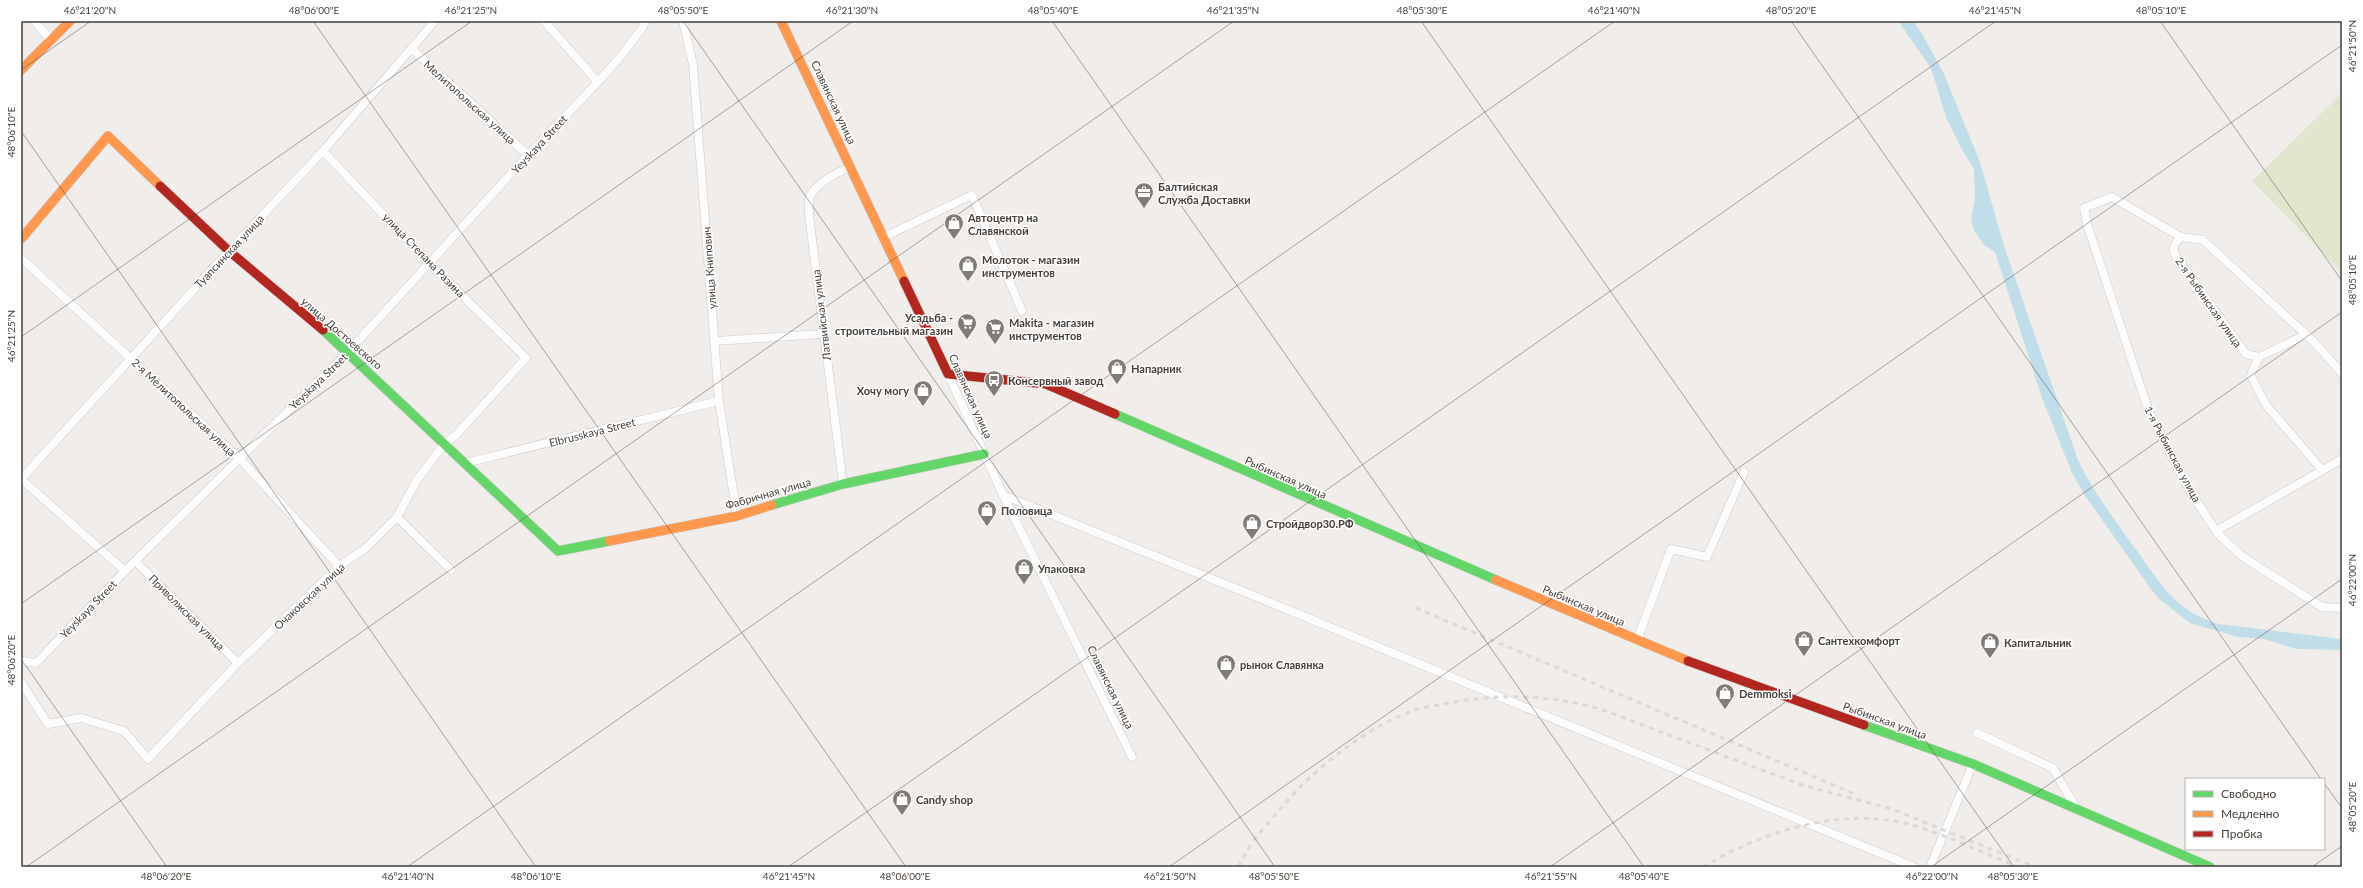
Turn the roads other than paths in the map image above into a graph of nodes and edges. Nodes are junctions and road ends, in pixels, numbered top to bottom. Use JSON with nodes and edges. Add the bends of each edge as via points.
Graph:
{"nodes":[{"id":1,"x":34,"y":21,"type":"edge"},
{"id":2,"x":70,"y":21,"type":"edge"},
{"id":3,"x":435,"y":21,"type":"edge"},
{"id":4,"x":544,"y":21,"type":"edge"},
{"id":5,"x":644,"y":21,"type":"edge"},
{"id":6,"x":683,"y":21,"type":"edge"},
{"id":7,"x":781,"y":21,"type":"edge"},
{"id":8,"x":51,"y":40,"type":"junction"},
{"id":9,"x":412,"y":49,"type":"junction"},
{"id":10,"x":21,"y":70,"type":"edge"},
{"id":11,"x":598,"y":82,"type":"junction"},
{"id":12,"x":323,"y":151,"type":"junction"},
{"id":13,"x":528,"y":155,"type":"junction"},
{"id":14,"x":851,"y":167,"type":"junction"},
{"id":15,"x":884,"y":237,"type":"junction"},
{"id":16,"x":2181,"y":238,"type":"junction"},
{"id":17,"x":21,"y":239,"type":"edge"},
{"id":18,"x":229,"y":251,"type":"junction"},
{"id":19,"x":21,"y":258,"type":"edge"},
{"id":20,"x":430,"y":264,"type":"junction"},
{"id":21,"x":1022,"y":311,"type":"dead end"},
{"id":22,"x":822,"y":334,"type":"junction"},
{"id":23,"x":2305,"y":335,"type":"junction"},
{"id":24,"x":714,"y":341,"type":"junction"},
{"id":25,"x":348,"y":352,"type":"junction"},
{"id":26,"x":2259,"y":357,"type":"junction"},
{"id":27,"x":131,"y":358,"type":"junction"},
{"id":28,"x":526,"y":358,"type":"joint"},
{"id":29,"x":2342,"y":373,"type":"edge"},
{"id":30,"x":948,"y":374,"type":"junction"},
{"id":31,"x":719,"y":401,"type":"junction"},
{"id":32,"x":444,"y":444,"type":"junction"},
{"id":33,"x":984,"y":454,"type":"junction"},
{"id":34,"x":239,"y":458,"type":"junction"},
{"id":35,"x":2342,"y":459,"type":"edge"},
{"id":36,"x":465,"y":463,"type":"junction"},
{"id":37,"x":2322,"y":470,"type":"junction"},
{"id":38,"x":1744,"y":472,"type":"dead end"},
{"id":39,"x":21,"y":479,"type":"edge"},
{"id":40,"x":843,"y":484,"type":"junction"},
{"id":41,"x":1003,"y":495,"type":"junction"},
{"id":42,"x":737,"y":516,"type":"junction"},
{"id":43,"x":397,"y":517,"type":"junction"},
{"id":44,"x":2216,"y":530,"type":"junction"},
{"id":45,"x":558,"y":551,"type":"joint"},
{"id":46,"x":136,"y":562,"type":"junction"},
{"id":47,"x":339,"y":566,"type":"junction"},
{"id":48,"x":451,"y":570,"type":"dead end"},
{"id":49,"x":125,"y":571,"type":"junction"},
{"id":50,"x":2342,"y":608,"type":"edge"},
{"id":51,"x":1636,"y":640,"type":"junction"},
{"id":52,"x":21,"y":661,"type":"edge"},
{"id":53,"x":238,"y":663,"type":"junction"},
{"id":54,"x":21,"y":682,"type":"edge"},
{"id":55,"x":1977,"y":733,"type":"dead end"},
{"id":56,"x":1132,"y":757,"type":"dead end"},
{"id":57,"x":1973,"y":764,"type":"junction"},
{"id":58,"x":2077,"y":810,"type":"junction"},
{"id":59,"x":1914,"y":867,"type":"edge"},
{"id":60,"x":1930,"y":867,"type":"edge"},
{"id":61,"x":2210,"y":867,"type":"edge"}],
"edges":[{"from":1,"to":8,"type":"street"},
{"from":2,"to":8,"type":"main road"},
{"from":3,"to":9,"type":"street","name":"Туапсинская улица"},
{"from":4,"to":11,"type":"street"},
{"from":5,"to":11,"type":"street","name":"Yeyskaya Street","via":[[643,27]]},
{"from":6,"to":24,"type":"street","name":"улица Книпович","via":[[693,66]]},
{"from":7,"to":14,"type":"main road","name":"Славянская улица"},
{"from":8,"to":10,"type":"main road"},
{"from":9,"to":12,"type":"street","name":"Туапсинская улица"},
{"from":9,"to":13,"type":"street","name":"Мелитопольская улица"},
{"from":11,"to":13,"type":"street","name":"Yeyskaya Street"},
{"from":12,"to":18,"type":"street","name":"Туапсинская улица"},
{"from":12,"to":20,"type":"street","name":"улица Степана Разина"},
{"from":13,"to":20,"type":"street","name":"Yeyskaya Street"},
{"from":14,"to":15,"type":"main road","name":"Славянская улица"},
{"from":14,"to":22,"type":"street","name":"Латвийская улица","via":[[838,172],[820,185],[810,197],[809,215]]},
{"from":15,"to":21,"type":"street","via":[[972,195]]},
{"from":15,"to":30,"type":"main road","name":"Славянская улица"},
{"from":16,"to":23,"type":"street","via":[[2203,240]]},
{"from":16,"to":26,"type":"street","name":"2-я Рыбинская улица","via":[[2175,243],[2175,256],[2246,354]]},
{"from":16,"to":44,"type":"street","name":"1-я Рыбинская улица","via":[[2112,197],[2084,208],[2149,412],[2191,493]]},
{"from":17,"to":18,"type":"main road","name":"улица Достоевского","via":[[108,136]]},
{"from":18,"to":25,"type":"main road","name":"улица Достоевского"},
{"from":18,"to":27,"type":"street","name":"Туапсинская улица"},
{"from":19,"to":27,"type":"street","name":"2-я Мелитопольская улица"},
{"from":20,"to":25,"type":"street","name":"Yeyskaya Street"},
{"from":20,"to":28,"type":"street","name":"улица Степана Разина"},
{"from":22,"to":24,"type":"street"},
{"from":22,"to":40,"type":"street","name":"Латвийская улица"},
{"from":23,"to":26,"type":"street"},
{"from":23,"to":29,"type":"street"},
{"from":24,"to":31,"type":"street","name":"улица Книпович"},
{"from":25,"to":32,"type":"main road","name":"улица Достоевского"},
{"from":25,"to":34,"type":"street","name":"Yeyskaya Street"},
{"from":26,"to":37,"type":"street","via":[[2251,376],[2266,405]]},
{"from":27,"to":34,"type":"street","name":"2-я Мелитопольская улица"},
{"from":27,"to":39,"type":"street","name":"Туапсинская улица"},
{"from":28,"to":32,"type":"street","name":"Очаковская улица","via":[[456,435]]},
{"from":30,"to":33,"type":"street","name":"Славянская улица"},
{"from":30,"to":51,"type":"main road","name":"Рыбинская улица","via":[[1046,384],[1388,535]]},
{"from":31,"to":36,"type":"street","name":"Elbrusskaya Street"},
{"from":31,"to":42,"type":"street","name":"улица Книпович"},
{"from":32,"to":36,"type":"main road","name":"улица Достоевского"},
{"from":32,"to":43,"type":"street","name":"Очаковская улица","via":[[416,480]]},
{"from":33,"to":40,"type":"main road","name":"Фабричная улица"},
{"from":33,"to":41,"type":"street","name":"Славянская улица"},
{"from":34,"to":46,"type":"street","name":"Yeyskaya Street"},
{"from":34,"to":47,"type":"street","name":"2-я Мелитопольская улица"},
{"from":35,"to":37,"type":"street"},
{"from":36,"to":45,"type":"main road","name":"улица Достоевского"},
{"from":37,"to":44,"type":"street"},
{"from":38,"to":51,"type":"street","via":[[1707,557],[1671,549]]},
{"from":39,"to":49,"type":"street"},
{"from":40,"to":42,"type":"main road","name":"Фабричная улица"},
{"from":41,"to":56,"type":"street","name":"Славянская улица"},
{"from":41,"to":59,"type":"street"},
{"from":42,"to":45,"type":"main road","name":"Фабричная улица"},
{"from":43,"to":47,"type":"street","name":"Очаковская улица","via":[[366,548]]},
{"from":43,"to":48,"type":"street"},
{"from":44,"to":50,"type":"street","name":"1-я Рыбинская улица","via":[[2243,557],[2322,607]]},
{"from":46,"to":49,"type":"street","name":"Yeyskaya Street"},
{"from":46,"to":53,"type":"street","name":"Приволжская улица"},
{"from":47,"to":53,"type":"street","name":"Очаковская улица"},
{"from":49,"to":52,"type":"street","name":"Yeyskaya Street","via":[[36,663]]},
{"from":51,"to":57,"type":"main road","name":"Рыбинская улица","via":[[1720,674]]},
{"from":53,"to":54,"type":"street","name":"Очаковская улица","via":[[148,760],[124,731],[81,718],[48,724]]},
{"from":55,"to":58,"type":"street","via":[[2053,768]]},
{"from":57,"to":58,"type":"main road","name":"Рыбинская улица"},
{"from":57,"to":60,"type":"street"},
{"from":58,"to":61,"type":"main road","name":"Рыбинская улица"}]}
